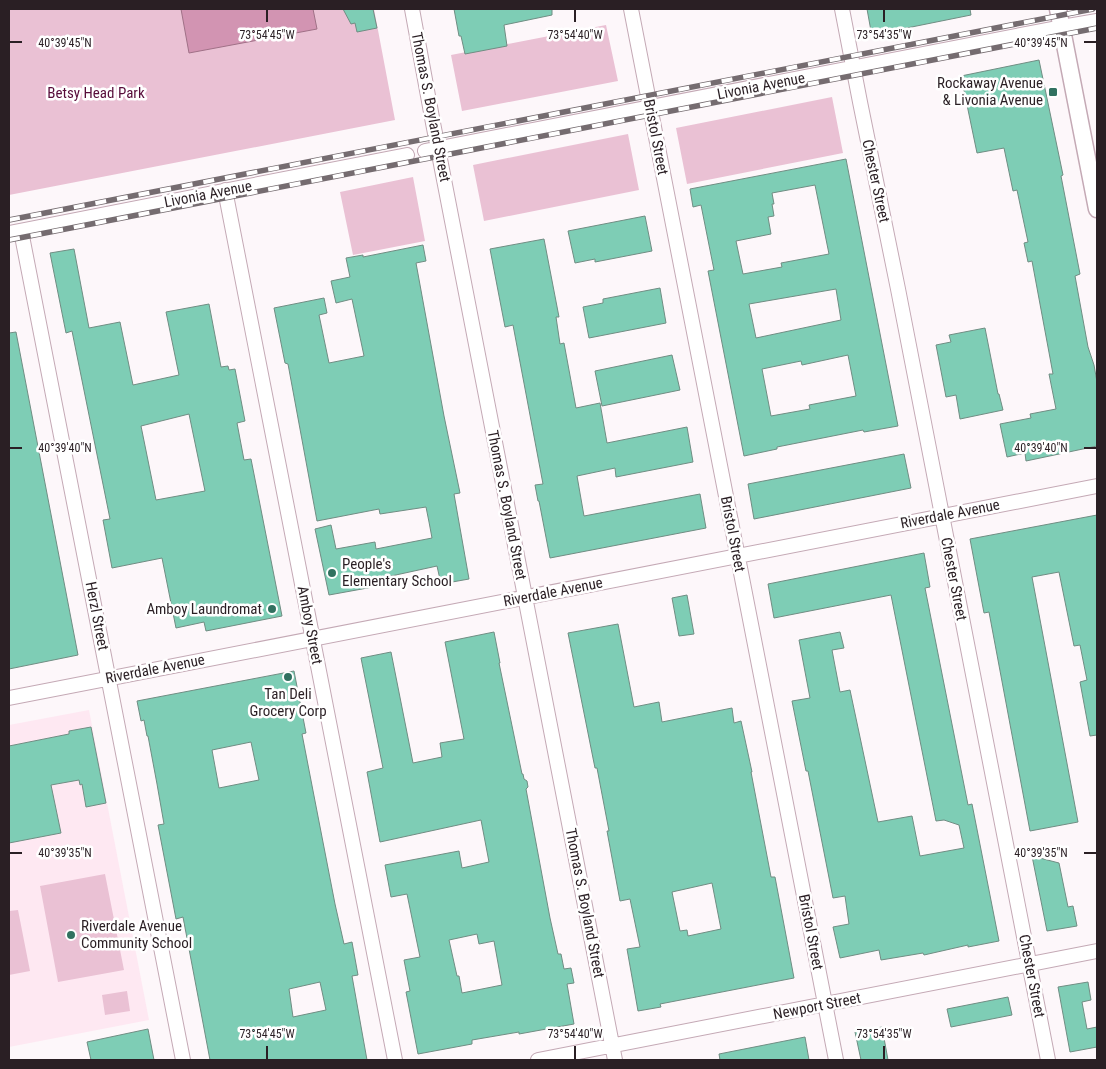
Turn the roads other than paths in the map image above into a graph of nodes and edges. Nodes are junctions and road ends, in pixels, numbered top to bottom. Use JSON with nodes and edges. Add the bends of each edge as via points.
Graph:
{"nodes":[{"id":1,"x":412,"y":9,"type":"edge"},
{"id":2,"x":631,"y":9,"type":"edge"},
{"id":3,"x":842,"y":9,"type":"edge"},
{"id":4,"x":1058,"y":9,"type":"edge"},
{"id":5,"x":1097,"y":21,"type":"edge"},
{"id":6,"x":1062,"y":27,"type":"junction"},
{"id":7,"x":854,"y":68,"type":"junction"},
{"id":8,"x":650,"y":107,"type":"junction"},
{"id":9,"x":432,"y":150,"type":"junction"},
{"id":10,"x":407,"y":155,"type":"dead end"},
{"id":11,"x":225,"y":190,"type":"junction"},
{"id":12,"x":1097,"y":209,"type":"edge"},
{"id":13,"x":15,"y":232,"type":"edge"},
{"id":14,"x":1097,"y":486,"type":"edge"},
{"id":15,"x":942,"y":516,"type":"junction"},
{"id":16,"x":738,"y":556,"type":"junction"},
{"id":17,"x":525,"y":598,"type":"junction"},
{"id":18,"x":313,"y":639,"type":"junction"},
{"id":19,"x":109,"y":679,"type":"junction"},
{"id":20,"x":9,"y":698,"type":"edge"},
{"id":21,"x":1097,"y":951,"type":"edge"},
{"id":22,"x":1030,"y":964,"type":"junction"},
{"id":23,"x":825,"y":1004,"type":"junction"},
{"id":24,"x":612,"y":1046,"type":"junction"},
{"id":25,"x":183,"y":1060,"type":"edge"},
{"id":26,"x":395,"y":1060,"type":"edge"},
{"id":27,"x":538,"y":1060,"type":"edge"},
{"id":28,"x":615,"y":1060,"type":"edge"},
{"id":29,"x":836,"y":1060,"type":"edge"},
{"id":30,"x":1048,"y":1060,"type":"edge"}],
"edges":[{"from":1,"to":9,"type":"street","name":"Thomas S. Boyland Street"},
{"from":2,"to":8,"type":"street","name":"Bristol Street"},
{"from":3,"to":7,"type":"street","name":"Chester Street"},
{"from":4,"to":6,"type":"street"},
{"from":5,"to":6,"type":"street","name":"Livonia Avenue"},
{"from":6,"to":7,"type":"street","name":"Livonia Avenue"},
{"from":6,"to":12,"type":"street"},
{"from":7,"to":8,"type":"street","name":"Livonia Avenue"},
{"from":7,"to":15,"type":"street","name":"Chester Street"},
{"from":8,"to":9,"type":"street","name":"Livonia Avenue"},
{"from":8,"to":16,"type":"street","name":"Bristol Street"},
{"from":9,"to":17,"type":"street","name":"Thomas S. Boyland Street"},
{"from":10,"to":11,"type":"street","name":"Livonia Avenue"},
{"from":11,"to":13,"type":"street","name":"Livonia Avenue"},
{"from":11,"to":18,"type":"street","name":"Amboy Street"},
{"from":13,"to":19,"type":"street","name":"Herzl Street"},
{"from":14,"to":15,"type":"street","name":"Riverdale Avenue"},
{"from":15,"to":16,"type":"street","name":"Riverdale Avenue"},
{"from":15,"to":22,"type":"street","name":"Chester Street"},
{"from":16,"to":17,"type":"street","name":"Riverdale Avenue"},
{"from":16,"to":23,"type":"street","name":"Bristol Street"},
{"from":17,"to":18,"type":"street","name":"Riverdale Avenue"},
{"from":17,"to":24,"type":"street","name":"Thomas S. Boyland Street"},
{"from":18,"to":19,"type":"street","name":"Riverdale Avenue"},
{"from":18,"to":26,"type":"street","name":"Amboy Street"},
{"from":19,"to":20,"type":"street","name":"Riverdale Avenue"},
{"from":19,"to":25,"type":"street","name":"Herzl Street"},
{"from":21,"to":22,"type":"street","name":"Newport Street"},
{"from":22,"to":23,"type":"street","name":"Newport Street"},
{"from":22,"to":30,"type":"street","name":"Chester Street"},
{"from":23,"to":24,"type":"street","name":"Newport Street"},
{"from":23,"to":29,"type":"street","name":"Bristol Street"},
{"from":24,"to":27,"type":"street","name":"Newport Street"},
{"from":24,"to":28,"type":"street","name":"Thomas S. Boyland Street"}]}
